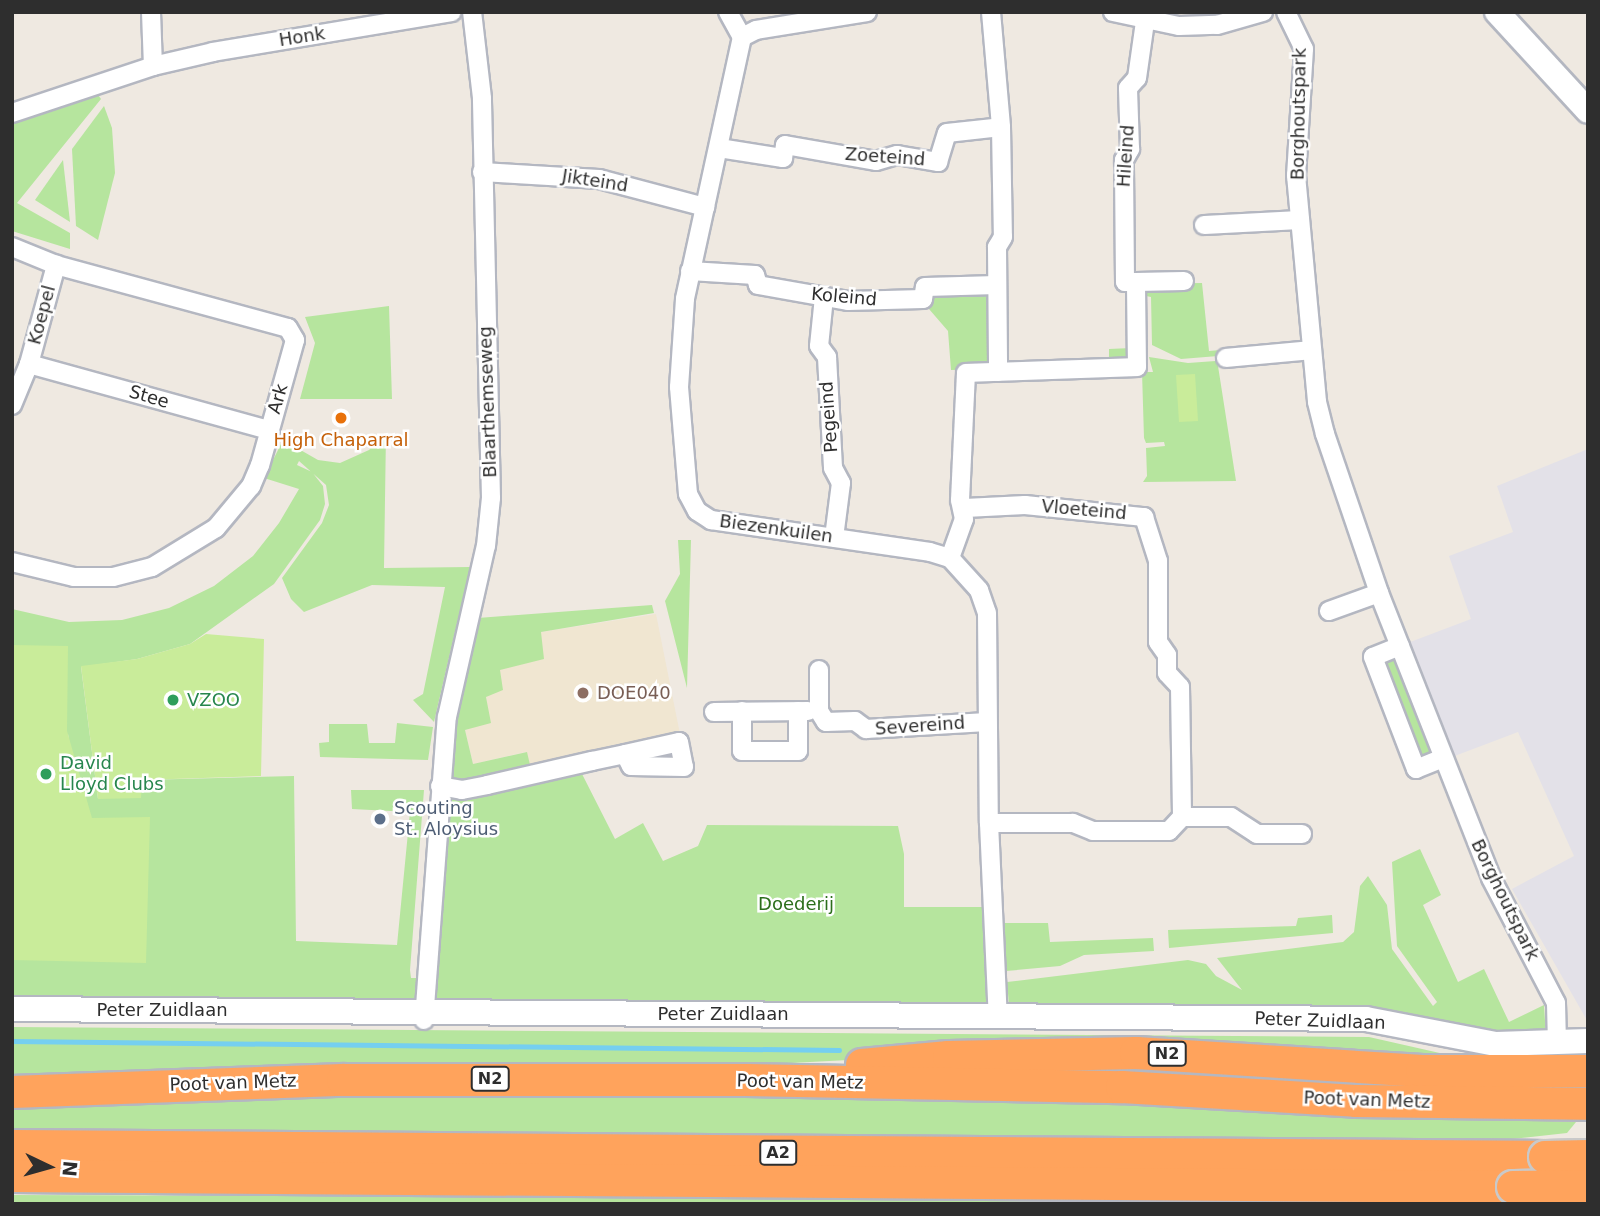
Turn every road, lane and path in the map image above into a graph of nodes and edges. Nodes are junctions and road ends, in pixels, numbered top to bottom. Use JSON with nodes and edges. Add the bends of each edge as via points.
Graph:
{"nodes":[{"id":1,"x":151,"y":12,"type":"edge"},
{"id":2,"x":452,"y":12,"type":"edge"},
{"id":3,"x":472,"y":12,"type":"edge"},
{"id":4,"x":728,"y":12,"type":"edge"},
{"id":5,"x":867,"y":12,"type":"edge"},
{"id":6,"x":991,"y":12,"type":"edge"},
{"id":7,"x":1113,"y":12,"type":"edge"},
{"id":8,"x":1263,"y":12,"type":"edge"},
{"id":9,"x":1286,"y":12,"type":"edge"},
{"id":10,"x":1498,"y":13,"type":"edge"},
{"id":11,"x":843,"y":14,"type":"edge"},
{"id":12,"x":1145,"y":22,"type":"junction"},
{"id":13,"x":742,"y":37,"type":"junction"},
{"id":14,"x":153,"y":66,"type":"junction"},
{"id":15,"x":1588,"y":111,"type":"edge"},
{"id":16,"x":12,"y":113,"type":"edge"},
{"id":17,"x":1001,"y":127,"type":"junction"},
{"id":18,"x":719,"y":148,"type":"junction"},
{"id":19,"x":481,"y":172,"type":"junction"},
{"id":20,"x":705,"y":207,"type":"junction"},
{"id":21,"x":1300,"y":220,"type":"junction"},
{"id":22,"x":1204,"y":225,"type":"dead end"},
{"id":23,"x":12,"y":247,"type":"edge"},
{"id":24,"x":56,"y":265,"type":"junction"},
{"id":25,"x":690,"y":271,"type":"junction"},
{"id":26,"x":1184,"y":281,"type":"dead end"},
{"id":27,"x":1136,"y":282,"type":"junction"},
{"id":28,"x":998,"y":285,"type":"junction"},
{"id":29,"x":824,"y":297,"type":"junction"},
{"id":30,"x":1312,"y":349,"type":"junction"},
{"id":31,"x":1226,"y":358,"type":"dead end"},
{"id":32,"x":29,"y":364,"type":"junction"},
{"id":33,"x":998,"y":372,"type":"junction"},
{"id":34,"x":965,"y":373,"type":"junction"},
{"id":35,"x":947,"y":375,"type":"dead end"},
{"id":36,"x":12,"y":405,"type":"edge"},
{"id":37,"x":270,"y":430,"type":"junction"},
{"id":38,"x":965,"y":508,"type":"junction"},
{"id":39,"x":834,"y":538,"type":"junction"},
{"id":40,"x":950,"y":558,"type":"junction"},
{"id":41,"x":12,"y":562,"type":"edge"},
{"id":42,"x":1379,"y":593,"type":"junction"},
{"id":43,"x":1329,"y":611,"type":"dead end"},
{"id":44,"x":1400,"y":646,"type":"junction"},
{"id":45,"x":819,"y":670,"type":"dead end"},
{"id":46,"x":742,"y":711,"type":"junction"},
{"id":47,"x":798,"y":711,"type":"junction"},
{"id":48,"x":819,"y":711,"type":"junction"},
{"id":49,"x":714,"y":712,"type":"dead end"},
{"id":50,"x":987,"y":722,"type":"junction"},
{"id":51,"x":625,"y":754,"type":"dead end"},
{"id":52,"x":1443,"y":758,"type":"junction"},
{"id":53,"x":440,"y":786,"type":"junction"},
{"id":54,"x":1182,"y":817,"type":"junction"},
{"id":55,"x":989,"y":823,"type":"junction"},
{"id":56,"x":1302,"y":834,"type":"dead end"},
{"id":57,"x":12,"y":1009,"type":"edge"},
{"id":58,"x":998,"y":1013,"type":"junction"},
{"id":59,"x":425,"y":1014,"type":"junction"},
{"id":60,"x":1588,"y":1041,"type":"edge"},
{"id":61,"x":1557,"y":1042,"type":"junction"},
{"id":62,"x":1588,"y":1071,"type":"edge"},
{"id":63,"x":747,"y":1080,"type":"junction"},
{"id":64,"x":12,"y":1092,"type":"edge"},
{"id":65,"x":1588,"y":1104,"type":"edge"},
{"id":66,"x":12,"y":1146,"type":"edge"},
{"id":67,"x":1588,"y":1148,"type":"edge"},
{"id":68,"x":1588,"y":1156,"type":"edge"},
{"id":69,"x":12,"y":1176,"type":"edge"},
{"id":70,"x":1588,"y":1186,"type":"edge"},
{"id":71,"x":1520,"y":1196,"type":"edge"},
{"id":72,"x":1588,"y":1197,"type":"edge"},
{"id":73,"x":1581,"y":1204,"type":"edge"}],
"edges":[{"from":1,"to":14,"type":"street"},
{"from":2,"to":14,"type":"street","name":"Honk"},
{"from":3,"to":19,"type":"street","name":"Blaarthemseweg","via":[[482,98]]},
{"from":4,"to":13,"type":"street"},
{"from":5,"to":11,"type":"street"},
{"from":6,"to":17,"type":"street"},
{"from":7,"to":12,"type":"street"},
{"from":8,"to":12,"type":"street","via":[[1217,25]]},
{"from":9,"to":21,"type":"street","name":"Borghoutspark","via":[[1304,49],[1295,152]]},
{"from":10,"to":15,"type":"street"},
{"from":11,"to":13,"type":"street","via":[[756,30]]},
{"from":12,"to":27,"type":"street","name":"Hileind","via":[[1137,78],[1128,88],[1129,149],[1124,160],[1125,282]]},
{"from":13,"to":18,"type":"street","name":"Biezenkuilen"},
{"from":14,"to":16,"type":"street","name":"Honk"},
{"from":17,"to":18,"type":"street","name":"Zoeteind","via":[[947,133],[938,162],[897,155],[876,161],[785,145],[783,158]]},
{"from":17,"to":28,"type":"street","via":[[1003,237],[997,247]]},
{"from":18,"to":20,"type":"street","name":"Biezenkuilen"},
{"from":19,"to":20,"type":"street","name":"Jikteind","via":[[599,178]]},
{"from":19,"to":53,"type":"street","name":"Blaarthemseweg","via":[[491,498],[486,546],[447,717]]},
{"from":20,"to":25,"type":"street","name":"Biezenkuilen"},
{"from":21,"to":22,"type":"street"},
{"from":21,"to":30,"type":"street","name":"Borghoutspark"},
{"from":23,"to":24,"type":"street","name":"Ark"},
{"from":24,"to":32,"type":"street","name":"Koepel"},
{"from":24,"to":37,"type":"street","name":"Ark","via":[[288,328],[295,340]]},
{"from":25,"to":29,"type":"street","name":"Koleind","via":[[755,275],[758,285]]},
{"from":25,"to":39,"type":"street","name":"Biezenkuilen","via":[[679,387],[688,494],[697,510],[711,520]]},
{"from":26,"to":27,"type":"street"},
{"from":27,"to":33,"type":"street","name":"Hileind","via":[[1137,367]]},
{"from":28,"to":29,"type":"street","name":"Koleind","via":[[925,287],[923,299]]},
{"from":28,"to":33,"type":"street"},
{"from":29,"to":39,"type":"street","name":"Pegeind","via":[[819,346],[827,358],[833,468],[841,482]]},
{"from":30,"to":31,"type":"street"},
{"from":30,"to":42,"type":"street","name":"Borghoutspark","via":[[1325,434]]},
{"from":32,"to":36,"type":"street","name":"Koepel"},
{"from":32,"to":37,"type":"street","name":"Stee"},
{"from":33,"to":34,"type":"street","name":"Hileind"},
{"from":34,"to":35,"type":"street","name":"Hileind"},
{"from":34,"to":38,"type":"street","via":[[960,500]]},
{"from":37,"to":41,"type":"street","name":"Ark","via":[[251,486],[237,506],[192,546],[152,567],[113,577],[74,577]]},
{"from":38,"to":40,"type":"street"},
{"from":38,"to":54,"type":"street","name":"Vloeteind","via":[[1025,505],[1144,517],[1158,561],[1158,642],[1167,655],[1167,673],[1180,687]]},
{"from":39,"to":40,"type":"street","name":"Biezenkuilen"},
{"from":40,"to":50,"type":"street","via":[[979,590],[986,613]]},
{"from":42,"to":43,"type":"street"},
{"from":42,"to":44,"type":"street","name":"Borghoutspark"},
{"from":44,"to":52,"type":"street","name":"Borghoutspark"},
{"from":44,"to":52,"type":"street","via":[[1373,657],[1416,769]]},
{"from":45,"to":48,"type":"street"},
{"from":46,"to":47,"type":"street","name":"Severeind"},
{"from":46,"to":47,"type":"street","via":[[742,751],[798,751]]},
{"from":46,"to":49,"type":"street","name":"Severeind"},
{"from":47,"to":48,"type":"street","name":"Severeind"},
{"from":48,"to":50,"type":"street","name":"Severeind","via":[[826,722],[855,721],[866,729]]},
{"from":50,"to":55,"type":"street"},
{"from":51,"to":53,"type":"street","via":[[462,790]]},
{"from":52,"to":61,"type":"street","name":"Borghoutspark","via":[[1491,878],[1556,1003]]},
{"from":53,"to":59,"type":"street","name":"Blaarthemseweg"},
{"from":54,"to":55,"type":"street","via":[[1169,831],[1093,831],[1073,823]]},
{"from":54,"to":56,"type":"street","via":[[1231,817],[1257,834]]},
{"from":55,"to":58,"type":"street"},
{"from":57,"to":59,"type":"street","name":"Peter Zuidlaan","via":[[354,1012],[377,1018]]},
{"from":58,"to":59,"type":"street","name":"Peter Zuidlaan","via":[[495,1013],[468,1020]]},
{"from":58,"to":61,"type":"street","name":"Peter Zuidlaan","via":[[1366,1020],[1468,1041]]},
{"from":60,"to":61,"type":"street","name":"Peter Zuidlaan"},
{"from":62,"to":63,"type":"highway","number":"N2","via":[[1422,1071],[1108,1053],[949,1057],[801,1069]]},
{"from":63,"to":64,"type":"highway","name":"Poot van Metz","number":"N2","via":[[343,1080]]},
{"from":63,"to":65,"type":"highway","name":"Poot van Metz","number":"N2","via":[[1122,1087],[1368,1101]]},
{"from":66,"to":68,"type":"highway","number":"A2","bridge":true},
{"from":67,"to":71,"type":"street"},
{"from":69,"to":71,"type":"highway","number":"A2"},
{"from":70,"to":71,"type":"highway","number":"A2","bridge":true},
{"from":72,"to":73,"type":"street"}]}
